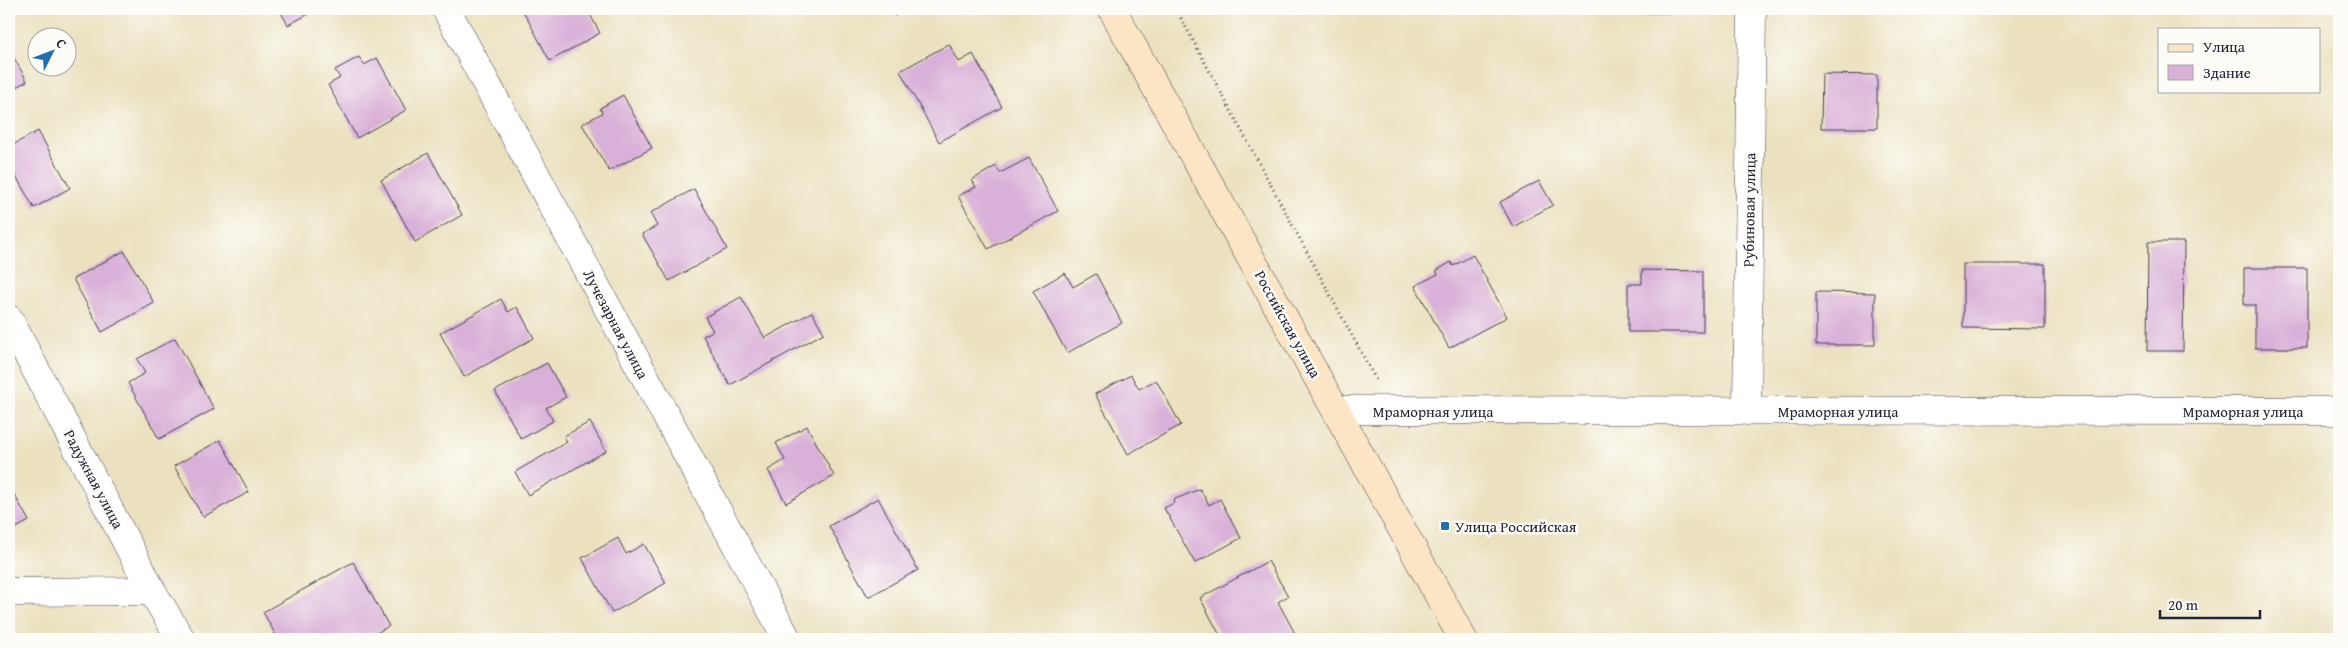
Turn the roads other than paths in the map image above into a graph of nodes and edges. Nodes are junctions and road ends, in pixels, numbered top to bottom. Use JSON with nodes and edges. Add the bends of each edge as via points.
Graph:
{"nodes":[{"id":1,"x":446,"y":9,"type":"edge"},
{"id":2,"x":1112,"y":9,"type":"edge"},
{"id":3,"x":1752,"y":9,"type":"edge"},
{"id":4,"x":9,"y":318,"type":"edge"},
{"id":5,"x":1337,"y":410,"type":"junction"},
{"id":6,"x":2339,"y":410,"type":"edge"},
{"id":7,"x":1747,"y":412,"type":"junction"},
{"id":8,"x":152,"y":590,"type":"junction"},
{"id":9,"x":9,"y":592,"type":"edge"},
{"id":10,"x":180,"y":639,"type":"edge"},
{"id":11,"x":787,"y":639,"type":"edge"},
{"id":12,"x":1463,"y":639,"type":"edge"}],
"edges":[{"from":1,"to":11,"type":"street","name":"Лучезарная улица"},
{"from":2,"to":5,"type":"main road","name":"Российская улица"},
{"from":3,"to":7,"type":"street","name":"Рубиновая улица"},
{"from":4,"to":8,"type":"street","name":"Радужная улица"},
{"from":5,"to":7,"type":"street","name":"Мраморная улица"},
{"from":5,"to":12,"type":"main road","name":"Российская улица"},
{"from":6,"to":7,"type":"street","name":"Мраморная улица"},
{"from":8,"to":9,"type":"street"},
{"from":8,"to":10,"type":"street","name":"Радужная улица"}]}
